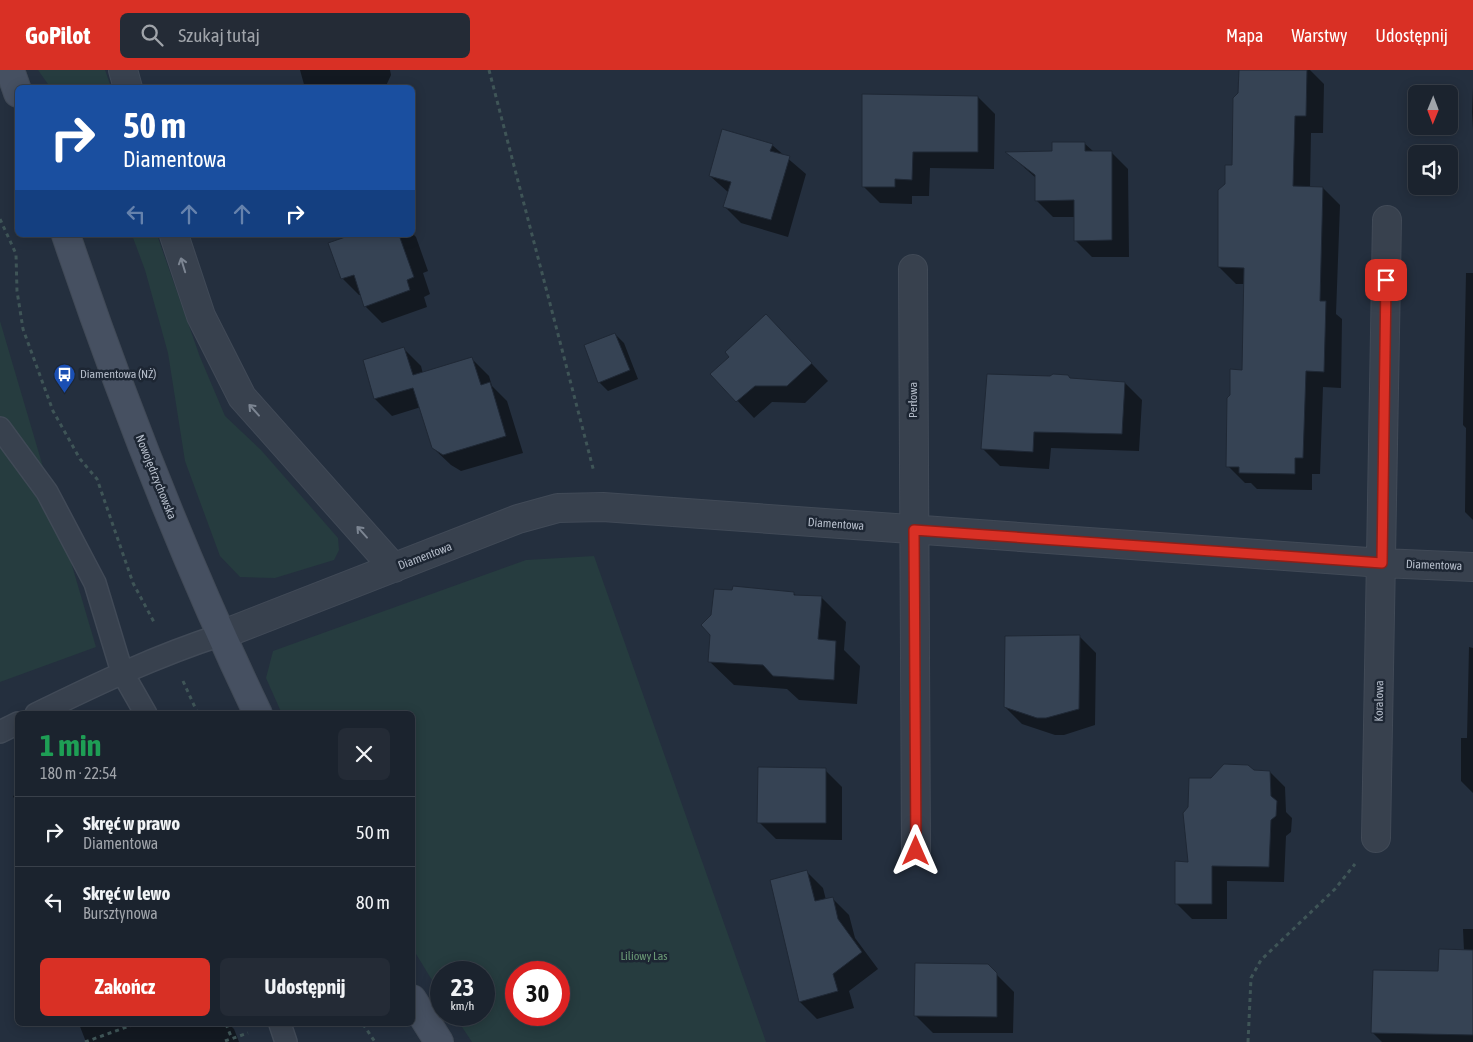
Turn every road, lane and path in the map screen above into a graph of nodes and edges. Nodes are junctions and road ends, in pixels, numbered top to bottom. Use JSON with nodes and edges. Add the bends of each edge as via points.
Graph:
{"nodes":[{"id":1,"x":10,"y":70,"type":"edge"},
{"id":2,"x":123,"y":70,"type":"edge"},
{"id":3,"x":489,"y":70,"type":"edge"},
{"id":4,"x":15,"y":85,"type":"edge"},
{"id":5,"x":127,"y":85,"type":"edge"},
{"id":6,"x":0,"y":219,"type":"edge"},
{"id":7,"x":1387,"y":220,"type":"dead end"},
{"id":8,"x":67,"y":237,"type":"edge"},
{"id":9,"x":175,"y":237,"type":"edge"},
{"id":10,"x":913,"y":269,"type":"dead end"},
{"id":11,"x":0,"y":428,"type":"edge"},
{"id":12,"x":603,"y":507,"type":"junction"},
{"id":13,"x":914,"y":530,"type":"junction"},
{"id":14,"x":1382,"y":563,"type":"junction"},
{"id":15,"x":1473,"y":567,"type":"edge"},
{"id":16,"x":394,"y":568,"type":"junction"},
{"id":17,"x":221,"y":635,"type":"junction"},
{"id":18,"x":169,"y":652,"type":"junction"},
{"id":19,"x":122,"y":672,"type":"junction"},
{"id":20,"x":42,"y":711,"type":"edge"},
{"id":21,"x":144,"y":711,"type":"edge"},
{"id":22,"x":257,"y":711,"type":"edge"},
{"id":23,"x":15,"y":724,"type":"edge"},
{"id":24,"x":0,"y":732,"type":"edge"},
{"id":25,"x":1376,"y":838,"type":"joint"},
{"id":26,"x":916,"y":851,"type":"dead end"},
{"id":27,"x":415,"y":1004,"type":"edge"},
{"id":28,"x":129,"y":1026,"type":"edge"},
{"id":29,"x":227,"y":1026,"type":"edge"},
{"id":30,"x":281,"y":1026,"type":"edge"},
{"id":31,"x":365,"y":1026,"type":"edge"},
{"id":32,"x":232,"y":1040,"type":"dead end"},
{"id":33,"x":85,"y":1042,"type":"edge"},
{"id":34,"x":286,"y":1042,"type":"edge"},
{"id":35,"x":375,"y":1042,"type":"edge"},
{"id":36,"x":439,"y":1042,"type":"edge"},
{"id":37,"x":1248,"y":1042,"type":"edge"}],
"edges":[{"from":1,"to":4,"type":"street"},
{"from":2,"to":5,"type":"street"},
{"from":3,"to":12,"type":"path"},
{"from":6,"to":18,"type":"path","via":[[16,254],[23,329],[53,411],[80,459],[97,479],[133,583]]},
{"from":7,"to":14,"type":"street","name":"Koralowa"},
{"from":8,"to":17,"type":"street","name":"Nowojędrzychowska","via":[[135,424]]},
{"from":16,"to":9,"type":"street","one_way":true,"via":[[242,397],[201,316]]},
{"from":10,"to":13,"type":"street","name":"Perłowa"},
{"from":11,"to":19,"type":"lane","via":[[47,492],[95,584]]},
{"from":12,"to":13,"type":"street","name":"Diamentowa"},
{"from":12,"to":16,"type":"street","name":"Diamentowa","via":[[558,508],[526,517]]},
{"from":13,"to":14,"type":"street","name":"Diamentowa"},
{"from":13,"to":26,"type":"street","name":"Perłowa"},
{"from":14,"to":15,"type":"street","name":"Diamentowa"},
{"from":14,"to":25,"type":"street","name":"Koralowa"},
{"from":16,"to":17,"type":"street","name":"Diamentowa"},
{"from":17,"to":18,"type":"lane"},
{"from":17,"to":22,"type":"street","name":"Nowojędrzychowska"},
{"from":18,"to":19,"type":"lane"},
{"from":19,"to":20,"type":"lane"},
{"from":19,"to":21,"type":"lane"},
{"from":23,"to":24,"type":"lane"},
{"from":25,"to":37,"type":"path","via":[[1335,889],[1261,960],[1251,978]]},
{"from":27,"to":36,"type":"street"},
{"from":28,"to":33,"type":"path"},
{"from":29,"to":32,"type":"path"},
{"from":30,"to":34,"type":"lane"},
{"from":31,"to":35,"type":"path"}]}
